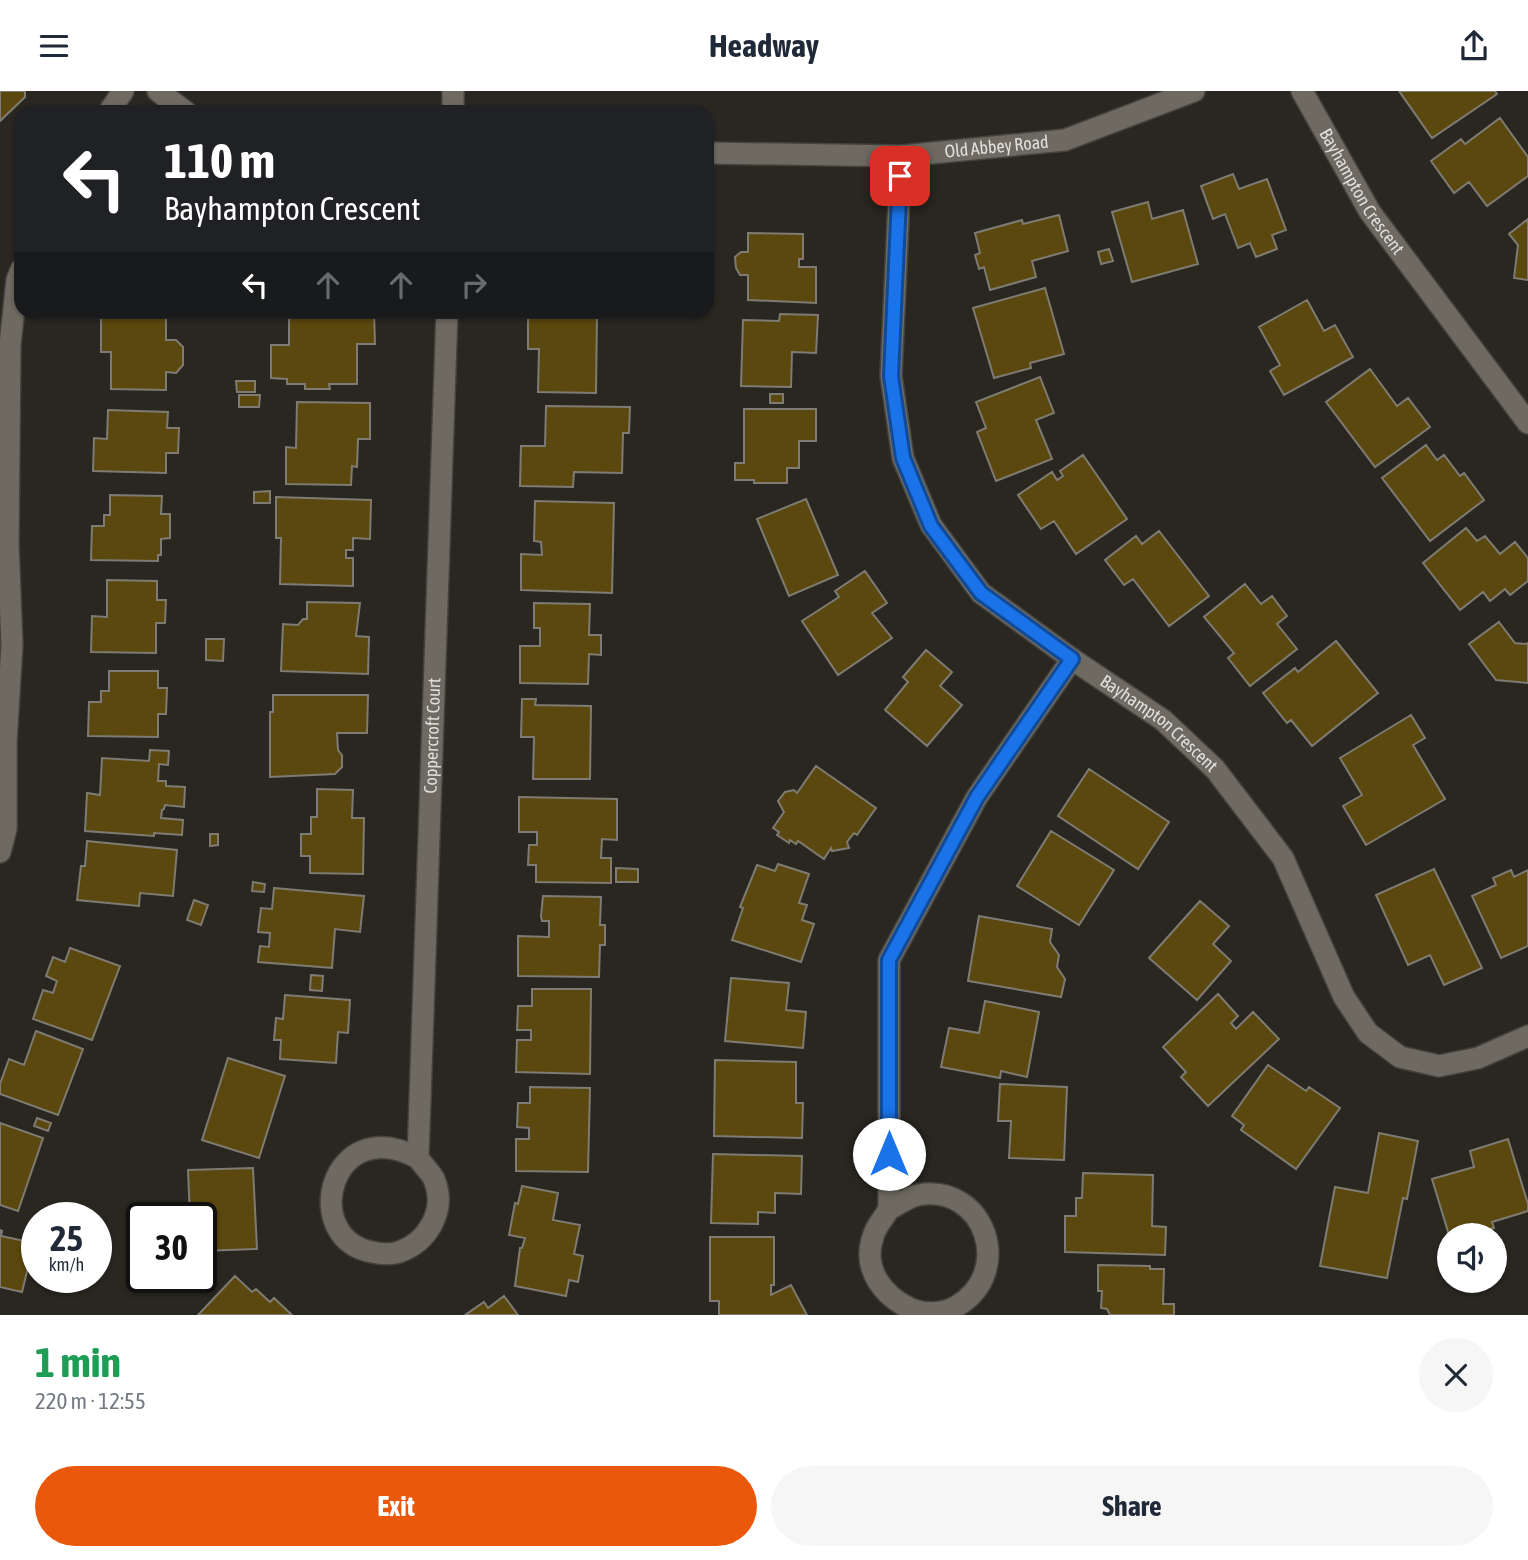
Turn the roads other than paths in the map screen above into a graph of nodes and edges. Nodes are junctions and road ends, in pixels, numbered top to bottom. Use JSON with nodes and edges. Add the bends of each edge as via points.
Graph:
{"nodes":[{"id":1,"x":158,"y":91,"type":"edge"},
{"id":2,"x":1194,"y":91,"type":"edge"},
{"id":3,"x":1302,"y":91,"type":"edge"},
{"id":4,"x":177,"y":105,"type":"edge"},
{"id":5,"x":714,"y":153,"type":"edge"},
{"id":6,"x":901,"y":156,"type":"junction"},
{"id":7,"x":14,"y":308,"type":"edge"},
{"id":8,"x":447,"y":319,"type":"edge"},
{"id":9,"x":1528,"y":423,"type":"edge"},
{"id":10,"x":1072,"y":659,"type":"junction"},
{"id":11,"x":0,"y":852,"type":"edge"},
{"id":12,"x":1528,"y":1036,"type":"edge"},
{"id":13,"x":418,"y":1158,"type":"junction"},
{"id":14,"x":889,"y":1209,"type":"junction"}],
"edges":[{"from":1,"to":4,"type":"street"},
{"from":2,"to":6,"type":"street","name":"Old Abbey Road","via":[[1065,141]]},
{"from":3,"to":9,"type":"street","name":"Bayhampton Crescent","via":[[1370,212]]},
{"from":5,"to":6,"type":"street","name":"Old Abbey Road"},
{"from":6,"to":10,"type":"street","name":"Bayhampton Crescent","via":[[891,376],[903,458],[931,526],[981,593]]},
{"from":7,"to":11,"type":"street","via":[[8,544],[12,645],[6,829]]},
{"from":8,"to":13,"type":"street","name":"Coppercroft Court"},
{"from":10,"to":12,"type":"street","name":"Bayhampton Crescent","via":[[1163,720],[1215,769],[1283,859],[1344,997],[1368,1033],[1400,1057],[1439,1066],[1478,1058]]},
{"from":10,"to":14,"type":"street","via":[[977,797],[889,960]]},
{"from":13,"to":13,"type":"street","via":[[401,1149],[376,1147],[358,1153],[338,1172],[330,1204],[335,1223],[356,1247],[396,1253],[429,1230],[438,1196],[433,1178]]},
{"from":14,"to":14,"type":"street","via":[[873,1236],[870,1256],[880,1286],[894,1301],[919,1313],[940,1313],[969,1299],[989,1262],[986,1233],[973,1213],[957,1200],[937,1194],[916,1195]]}]}
